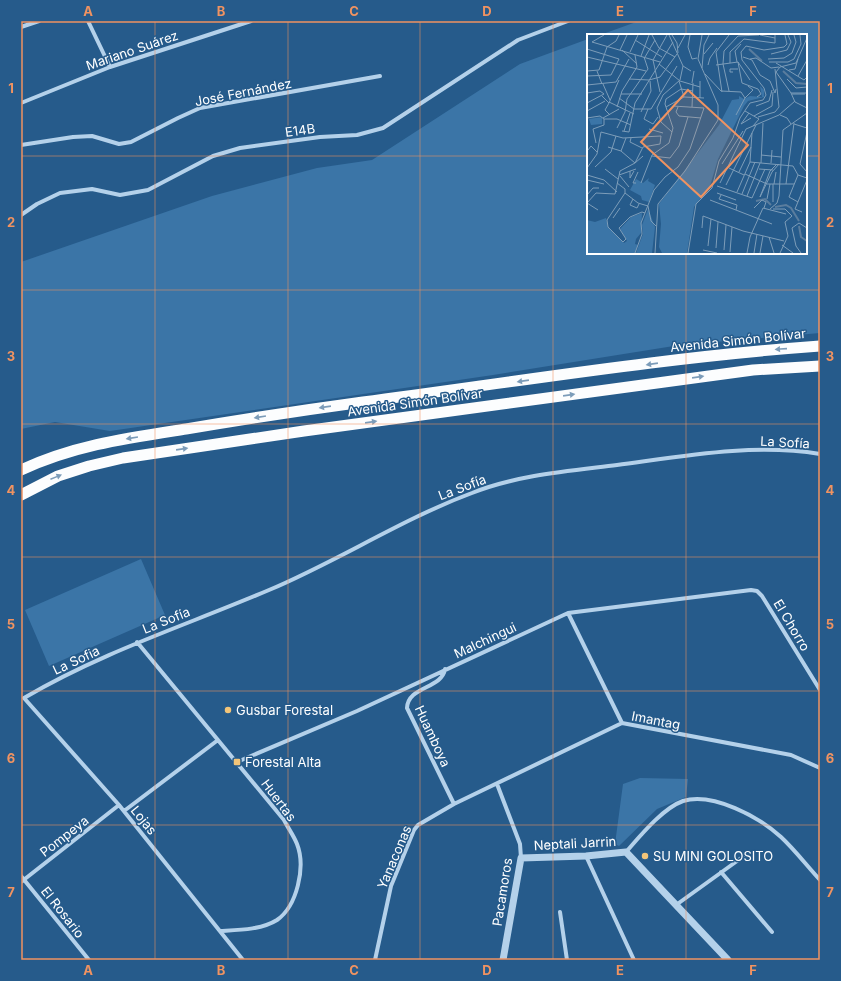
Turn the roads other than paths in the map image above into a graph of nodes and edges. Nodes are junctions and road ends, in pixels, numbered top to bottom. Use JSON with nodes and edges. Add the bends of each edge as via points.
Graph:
{"nodes":[{"id":1,"x":39,"y":21,"type":"edge"},
{"id":2,"x":88,"y":21,"type":"edge"},
{"id":3,"x":251,"y":21,"type":"edge"},
{"id":4,"x":568,"y":21,"type":"edge"},
{"id":5,"x":21,"y":27,"type":"edge"},
{"id":6,"x":110,"y":67,"type":"junction"},
{"id":7,"x":380,"y":76,"type":"dead end"},
{"id":8,"x":21,"y":103,"type":"edge"},
{"id":9,"x":21,"y":145,"type":"edge"},
{"id":10,"x":21,"y":216,"type":"edge"},
{"id":11,"x":820,"y":346,"type":"edge"},
{"id":12,"x":820,"y":366,"type":"edge"},
{"id":13,"x":820,"y":454,"type":"edge"},
{"id":14,"x":21,"y":470,"type":"edge"},
{"id":15,"x":21,"y":495,"type":"edge"},
{"id":16,"x":757,"y":591,"type":"joint"},
{"id":17,"x":568,"y":613,"type":"junction"},
{"id":18,"x":137,"y":642,"type":"junction"},
{"id":19,"x":445,"y":669,"type":"junction"},
{"id":20,"x":820,"y":690,"type":"edge"},
{"id":21,"x":24,"y":698,"type":"joint"},
{"id":22,"x":622,"y":723,"type":"junction"},
{"id":23,"x":218,"y":740,"type":"junction"},
{"id":24,"x":237,"y":762,"type":"junction"},
{"id":25,"x":820,"y":768,"type":"edge"},
{"id":26,"x":497,"y":784,"type":"junction"},
{"id":27,"x":454,"y":804,"type":"junction"},
{"id":28,"x":119,"y":805,"type":"junction"},
{"id":29,"x":124,"y":811,"type":"junction"},
{"id":30,"x":626,"y":852,"type":"junction"},
{"id":31,"x":586,"y":856,"type":"junction"},
{"id":32,"x":744,"y":856,"type":"dead end"},
{"id":33,"x":521,"y":858,"type":"junction"},
{"id":34,"x":721,"y":872,"type":"junction"},
{"id":35,"x":22,"y":879,"type":"edge"},
{"id":36,"x":820,"y":880,"type":"edge"},
{"id":37,"x":676,"y":905,"type":"junction"},
{"id":38,"x":560,"y":912,"type":"dead end"},
{"id":39,"x":220,"y":932,"type":"junction"},
{"id":40,"x":772,"y":932,"type":"dead end"},
{"id":41,"x":89,"y":960,"type":"edge"},
{"id":42,"x":243,"y":960,"type":"edge"},
{"id":43,"x":375,"y":960,"type":"edge"},
{"id":44,"x":503,"y":960,"type":"edge"},
{"id":45,"x":567,"y":960,"type":"edge"},
{"id":46,"x":634,"y":960,"type":"edge"},
{"id":47,"x":728,"y":960,"type":"edge"}],
"edges":[{"from":1,"to":5,"type":"street"},
{"from":2,"to":6,"type":"street"},
{"from":3,"to":6,"type":"street","name":"Mariano Suárez"},
{"from":4,"to":10,"type":"street","name":"E14B","via":[[518,40],[384,128],[357,135],[320,137],[240,148],[213,156],[148,190],[120,195],[92,189],[60,193],[37,204]]},
{"from":6,"to":8,"type":"street","name":"Mariano Suárez"},
{"from":7,"to":9,"type":"street","name":"José Fernández","via":[[200,108],[131,142],[119,144],[92,136]]},
{"from":11,"to":14,"type":"highway","name":"Avenida Simón Bolívar","one_way":true,"via":[[743,352],[298,411],[82,447]]},
{"from":15,"to":12,"type":"highway","name":"Avenida Simón Bolívar","one_way":true,"via":[[58,476],[123,458],[746,371]]},
{"from":13,"to":18,"type":"street","name":"La Sofía","via":[[805,451],[758,450],[705,453],[504,482],[445,504],[270,589]]},
{"from":16,"to":17,"type":"street","name":"Malchingui"},
{"from":16,"to":20,"type":"street","name":"El Chorro"},
{"from":17,"to":19,"type":"street","name":"Malchingui"},
{"from":17,"to":22,"type":"street"},
{"from":18,"to":21,"type":"street","name":"La Sofia","via":[[47,684]]},
{"from":18,"to":23,"type":"street","name":"Huertas"},
{"from":19,"to":24,"type":"street","name":"Malchingui","via":[[357,711]]},
{"from":19,"to":27,"type":"street","name":"Huamboya","via":[[440,679],[412,696],[407,708]]},
{"from":21,"to":28,"type":"street","name":"Lojas"},
{"from":22,"to":25,"type":"street","name":"Imantag","via":[[791,755]]},
{"from":22,"to":26,"type":"street","name":"Imantag"},
{"from":23,"to":24,"type":"street","name":"Huertas"},
{"from":23,"to":29,"type":"street"},
{"from":24,"to":39,"type":"street","name":"Huertas","via":[[284,820],[298,845],[300,874],[293,900],[286,912],[276,920],[248,929]]},
{"from":26,"to":27,"type":"street","name":"Yanaconas"},
{"from":26,"to":33,"type":"street","name":"Pacamoros","via":[[520,844]]},
{"from":27,"to":43,"type":"street","name":"Yanaconas","via":[[425,820],[414,830],[391,886]]},
{"from":28,"to":29,"type":"street","name":"Lojas"},
{"from":28,"to":35,"type":"street","name":"Pompeya"},
{"from":29,"to":39,"type":"street","name":"Lojas"},
{"from":30,"to":31,"type":"street","name":"Neptali Jarrin"},
{"from":30,"to":36,"type":"street","via":[[667,810],[683,801],[699,799],[741,810],[762,822],[780,837]]},
{"from":30,"to":37,"type":"street","name":"Neptali Jarrin"},
{"from":31,"to":33,"type":"street","name":"Neptali Jarrin"},
{"from":31,"to":46,"type":"street"},
{"from":32,"to":34,"type":"street"},
{"from":33,"to":44,"type":"street","name":"Pacamoros"},
{"from":34,"to":37,"type":"street"},
{"from":34,"to":40,"type":"street"},
{"from":35,"to":41,"type":"street","name":"El Rosario"},
{"from":37,"to":47,"type":"street","name":"Neptali Jarrin"},
{"from":38,"to":45,"type":"street"},
{"from":39,"to":42,"type":"street","name":"Lojas"}]}
